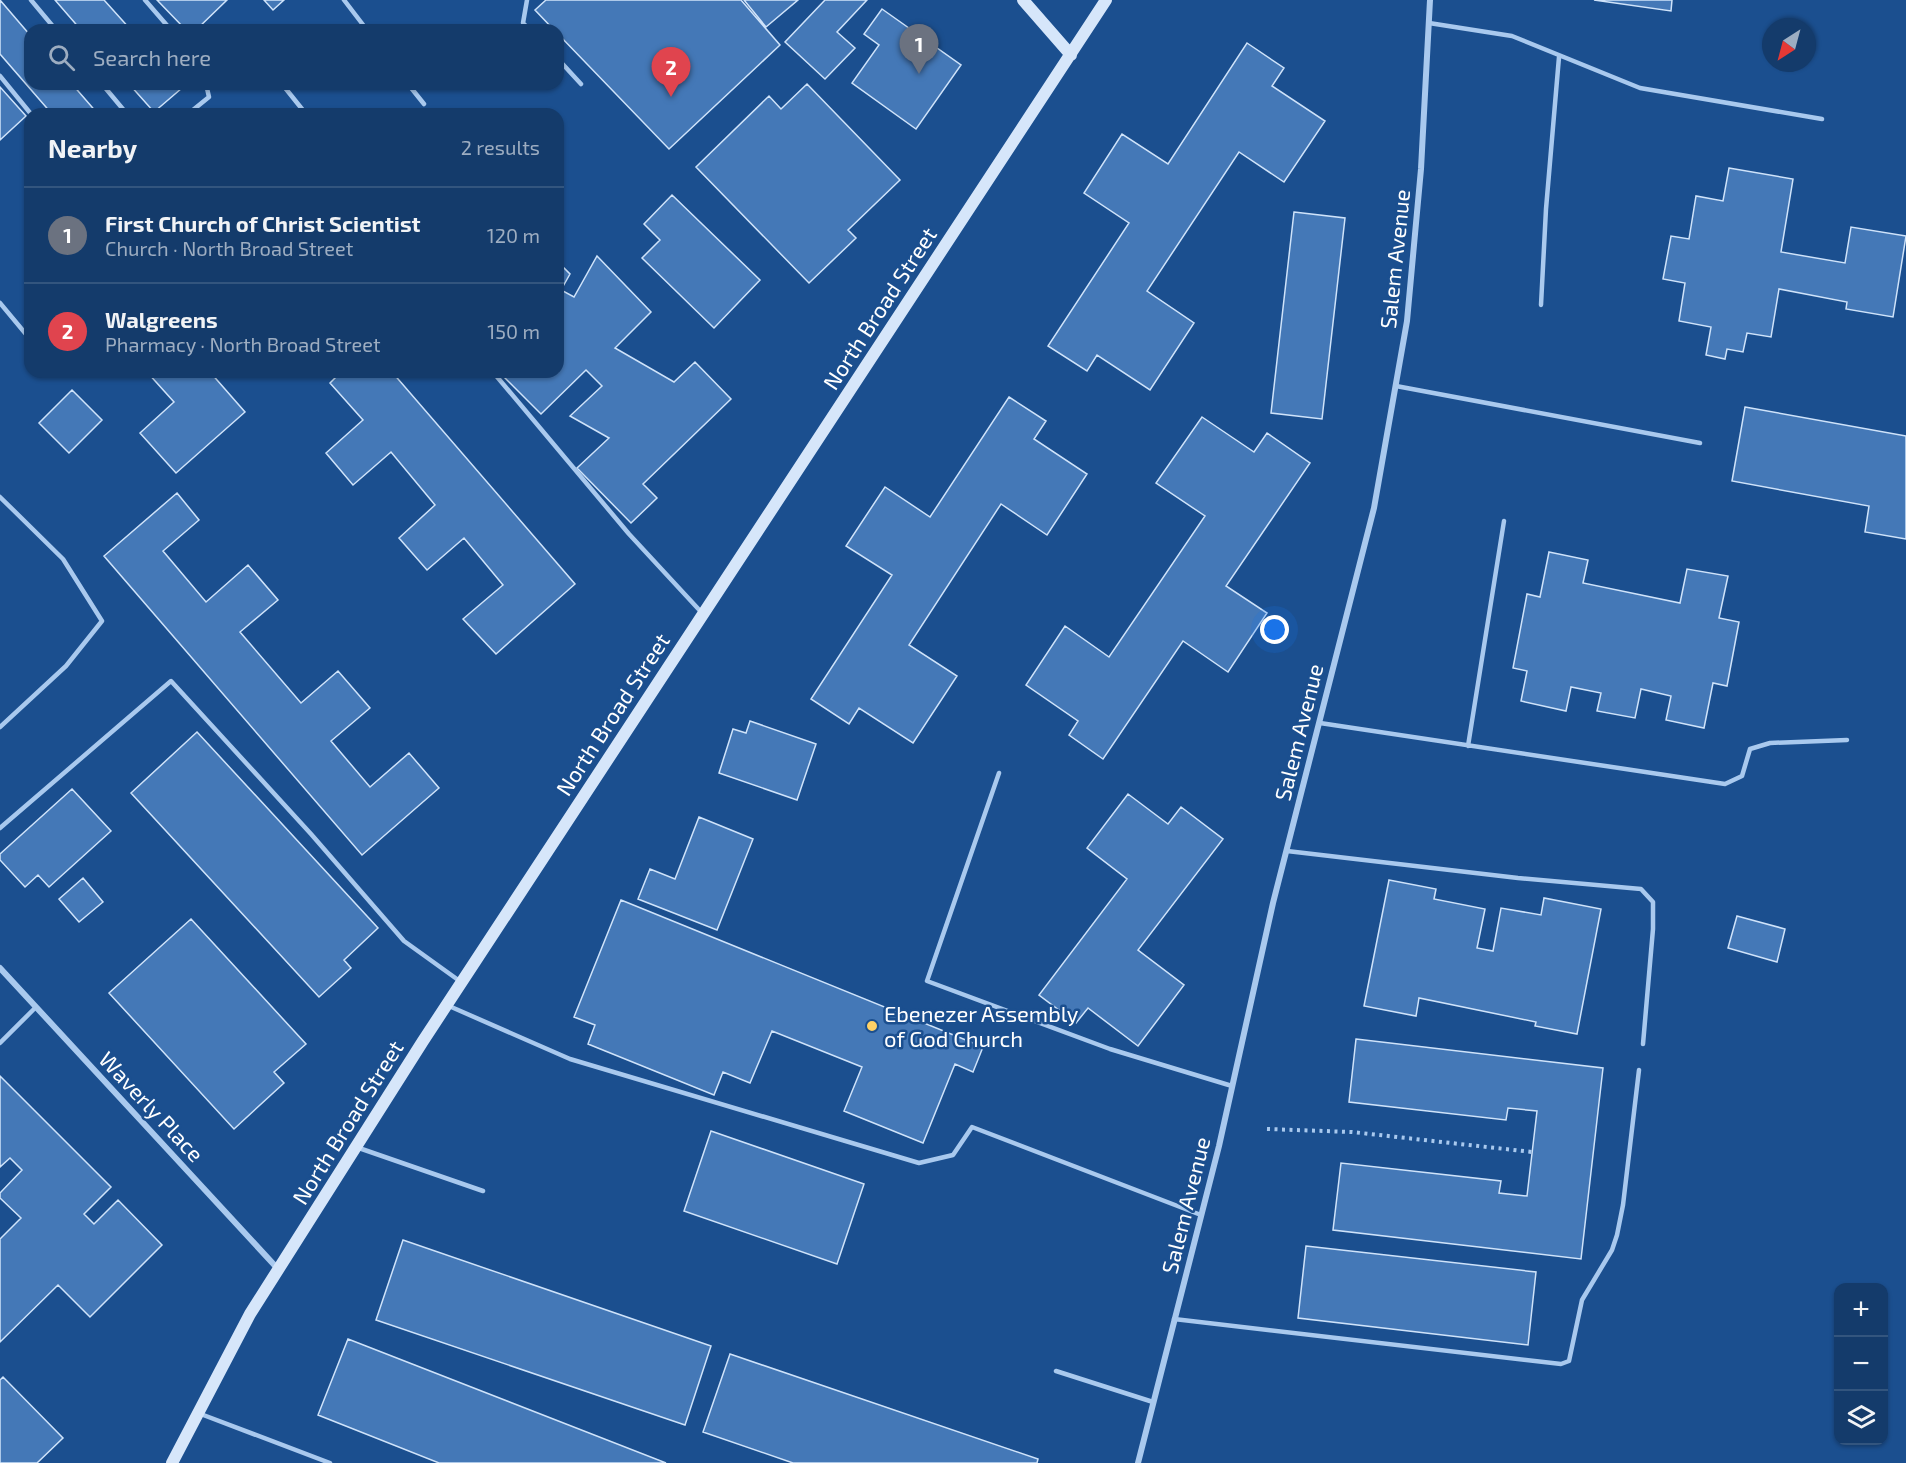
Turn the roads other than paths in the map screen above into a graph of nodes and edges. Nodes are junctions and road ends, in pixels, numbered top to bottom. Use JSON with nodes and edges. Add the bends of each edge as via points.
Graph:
{"nodes":[{"id":1,"x":31,"y":0,"type":"edge"},
{"id":2,"x":146,"y":0,"type":"edge"},
{"id":3,"x":344,"y":0,"type":"edge"},
{"id":4,"x":527,"y":0,"type":"edge"},
{"id":5,"x":1023,"y":0,"type":"edge"},
{"id":6,"x":1106,"y":0,"type":"edge"},
{"id":7,"x":1430,"y":0,"type":"edge"},
{"id":8,"x":1429,"y":23,"type":"junction"},
{"id":9,"x":51,"y":24,"type":"edge"},
{"id":10,"x":166,"y":24,"type":"edge"},
{"id":11,"x":362,"y":24,"type":"edge"},
{"id":12,"x":524,"y":24,"type":"edge"},
{"id":13,"x":1071,"y":55,"type":"junction"},
{"id":14,"x":1559,"y":57,"type":"junction"},
{"id":15,"x":564,"y":66,"type":"edge"},
{"id":16,"x":0,"y":76,"type":"edge"},
{"id":17,"x":581,"y":84,"type":"dead end"},
{"id":18,"x":107,"y":90,"type":"edge"},
{"id":19,"x":207,"y":90,"type":"edge"},
{"id":20,"x":287,"y":90,"type":"edge"},
{"id":21,"x":413,"y":90,"type":"edge"},
{"id":22,"x":424,"y":104,"type":"dead end"},
{"id":23,"x":26,"y":108,"type":"edge"},
{"id":24,"x":122,"y":108,"type":"edge"},
{"id":25,"x":195,"y":108,"type":"edge"},
{"id":26,"x":301,"y":108,"type":"edge"},
{"id":27,"x":1822,"y":119,"type":"dead end"},
{"id":28,"x":0,"y":303,"type":"edge"},
{"id":29,"x":1541,"y":305,"type":"dead end"},
{"id":30,"x":24,"y":332,"type":"edge"},
{"id":31,"x":497,"y":378,"type":"edge"},
{"id":32,"x":1396,"y":386,"type":"junction"},
{"id":33,"x":1700,"y":443,"type":"dead end"},
{"id":34,"x":0,"y":497,"type":"edge"},
{"id":35,"x":1504,"y":521,"type":"dead end"},
{"id":36,"x":703,"y":614,"type":"junction"},
{"id":37,"x":1320,"y":723,"type":"junction"},
{"id":38,"x":0,"y":727,"type":"edge"},
{"id":39,"x":1847,"y":740,"type":"dead end"},
{"id":40,"x":1468,"y":746,"type":"junction"},
{"id":41,"x":999,"y":773,"type":"dead end"},
{"id":42,"x":0,"y":828,"type":"edge"},
{"id":43,"x":1287,"y":851,"type":"junction"},
{"id":44,"x":0,"y":968,"type":"edge"},
{"id":45,"x":461,"y":982,"type":"junction"},
{"id":46,"x":446,"y":1005,"type":"junction"},
{"id":47,"x":36,"y":1007,"type":"junction"},
{"id":48,"x":0,"y":1043,"type":"edge"},
{"id":49,"x":1643,"y":1044,"type":"dead end"},
{"id":50,"x":1639,"y":1070,"type":"dead end"},
{"id":51,"x":1232,"y":1086,"type":"junction"},
{"id":52,"x":356,"y":1147,"type":"junction"},
{"id":53,"x":483,"y":1191,"type":"dead end"},
{"id":54,"x":1201,"y":1215,"type":"junction"},
{"id":55,"x":278,"y":1269,"type":"junction"},
{"id":56,"x":1174,"y":1319,"type":"junction"},
{"id":57,"x":1056,"y":1371,"type":"dead end"},
{"id":58,"x":1153,"y":1402,"type":"junction"},
{"id":59,"x":198,"y":1413,"type":"junction"},
{"id":60,"x":172,"y":1463,"type":"edge"},
{"id":61,"x":330,"y":1463,"type":"edge"},
{"id":62,"x":1138,"y":1463,"type":"edge"}],
"edges":[{"from":1,"to":9,"type":"lane"},
{"from":2,"to":10,"type":"lane"},
{"from":3,"to":11,"type":"lane"},
{"from":4,"to":12,"type":"lane"},
{"from":5,"to":13,"type":"main road"},
{"from":6,"to":13,"type":"main road","name":"North Broad Street"},
{"from":7,"to":8,"type":"street","name":"Salem Avenue"},
{"from":8,"to":14,"type":"lane","via":[[1512,36]]},
{"from":8,"to":32,"type":"street","name":"Salem Avenue","via":[[1421,169],[1407,321]]},
{"from":13,"to":36,"type":"main road","name":"North Broad Street"},
{"from":14,"to":27,"type":"lane","via":[[1640,88]]},
{"from":14,"to":29,"type":"lane"},
{"from":15,"to":17,"type":"lane"},
{"from":16,"to":23,"type":"lane"},
{"from":18,"to":24,"type":"lane"},
{"from":19,"to":25,"type":"lane","via":[[209,97]]},
{"from":20,"to":26,"type":"lane"},
{"from":21,"to":22,"type":"lane"},
{"from":28,"to":30,"type":"lane"},
{"from":31,"to":36,"type":"lane","via":[[629,534]]},
{"from":32,"to":33,"type":"lane"},
{"from":32,"to":37,"type":"street","name":"Salem Avenue","via":[[1374,508]]},
{"from":34,"to":38,"type":"lane","via":[[63,559],[102,621],[66,666]]},
{"from":35,"to":40,"type":"lane"},
{"from":36,"to":45,"type":"main road","name":"North Broad Street"},
{"from":37,"to":40,"type":"lane"},
{"from":37,"to":43,"type":"street","name":"Salem Avenue"},
{"from":39,"to":40,"type":"lane","via":[[1770,743],[1750,749],[1742,776],[1725,784]]},
{"from":41,"to":51,"type":"lane","via":[[927,981],[1110,1049]]},
{"from":42,"to":45,"type":"lane","via":[[171,681],[404,941]]},
{"from":43,"to":49,"type":"lane","via":[[1641,890],[1653,902]]},
{"from":43,"to":51,"type":"street","name":"Salem Avenue"},
{"from":44,"to":47,"type":"street","name":"Waverly Place"},
{"from":45,"to":46,"type":"main road","name":"North Broad Street"},
{"from":46,"to":52,"type":"main road","name":"North Broad Street"},
{"from":46,"to":54,"type":"lane","via":[[570,1059],[918,1163],[953,1155],[972,1127]]},
{"from":47,"to":48,"type":"lane"},
{"from":47,"to":55,"type":"street","name":"Waverly Place"},
{"from":50,"to":56,"type":"lane","via":[[1617,1235],[1582,1300],[1569,1361],[1561,1364]]},
{"from":51,"to":54,"type":"street","name":"Salem Avenue"},
{"from":52,"to":53,"type":"lane"},
{"from":52,"to":55,"type":"main road","name":"North Broad Street"},
{"from":54,"to":56,"type":"street","name":"Salem Avenue"},
{"from":55,"to":59,"type":"main road","name":"North Broad Street"},
{"from":56,"to":58,"type":"street","name":"Salem Avenue"},
{"from":57,"to":58,"type":"lane"},
{"from":58,"to":62,"type":"street","name":"Salem Avenue"},
{"from":59,"to":60,"type":"main road","name":"North Broad Street"},
{"from":59,"to":61,"type":"lane"}]}
